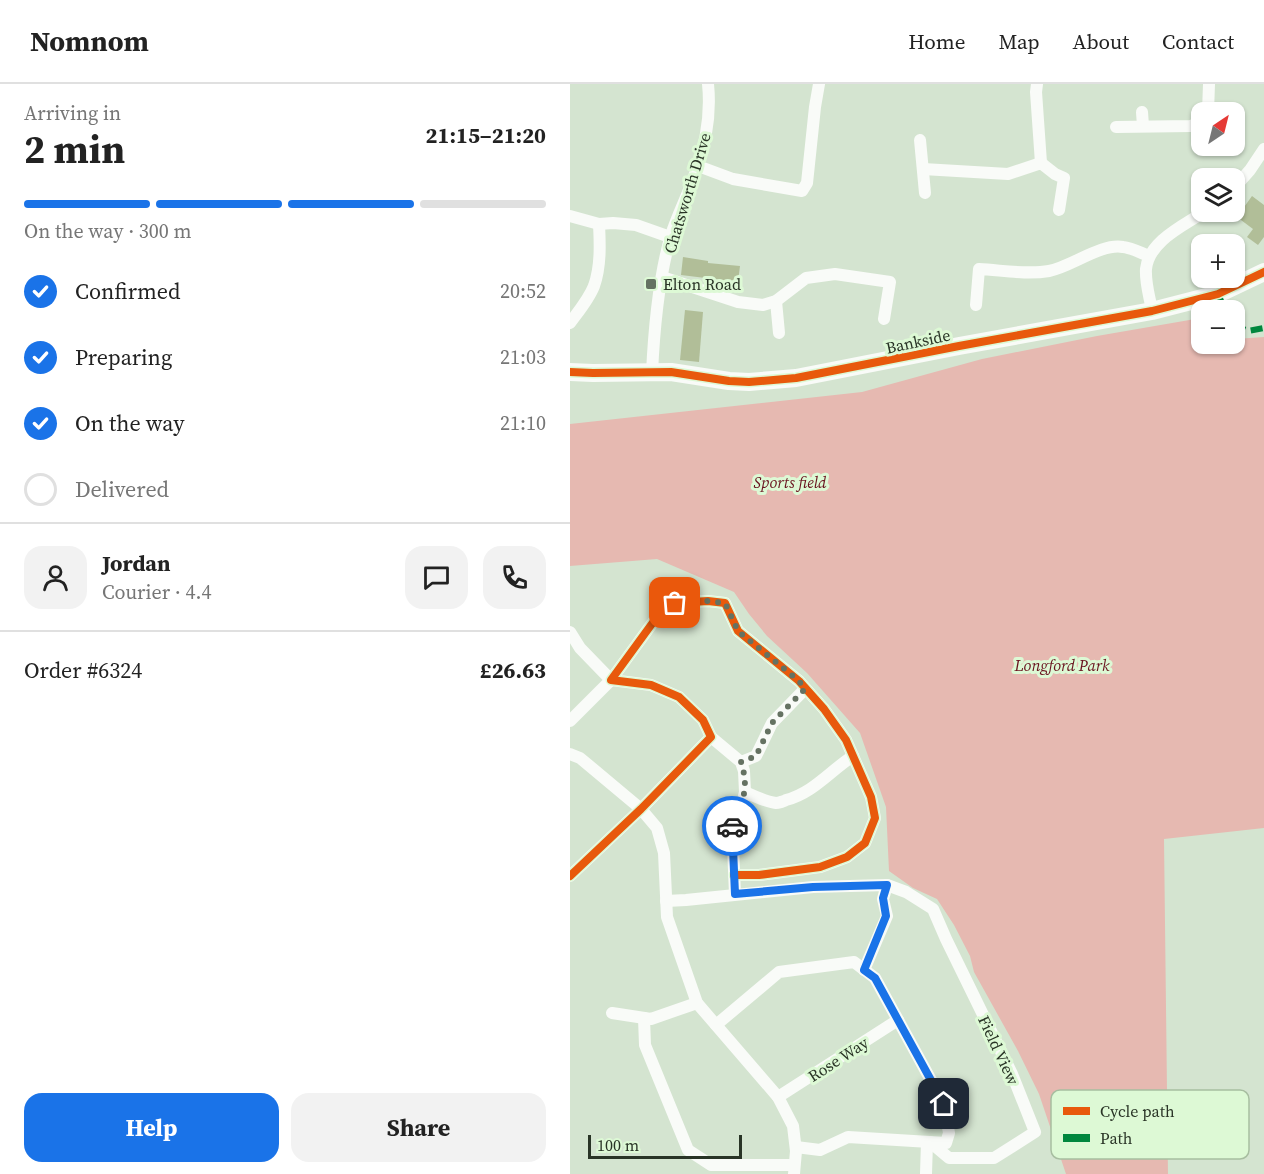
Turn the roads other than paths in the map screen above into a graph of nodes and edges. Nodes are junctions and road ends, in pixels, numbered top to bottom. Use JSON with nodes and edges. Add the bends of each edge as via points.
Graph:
{"nodes":[{"id":1,"x":708,"y":84,"type":"edge"},
{"id":2,"x":819,"y":84,"type":"edge"},
{"id":3,"x":1037,"y":84,"type":"edge"},
{"id":4,"x":1209,"y":84,"type":"edge"},
{"id":5,"x":1208,"y":102,"type":"edge"},
{"id":6,"x":1142,"y":112,"type":"dead end"},
{"id":7,"x":1143,"y":126,"type":"junction"},
{"id":8,"x":1191,"y":126,"type":"edge"},
{"id":9,"x":1116,"y":127,"type":"dead end"},
{"id":10,"x":920,"y":140,"type":"dead end"},
{"id":11,"x":1264,"y":149,"type":"edge"},
{"id":12,"x":1041,"y":163,"type":"junction"},
{"id":13,"x":698,"y":166,"type":"junction"},
{"id":14,"x":923,"y":169,"type":"junction"},
{"id":15,"x":1245,"y":176,"type":"edge"},
{"id":16,"x":925,"y":193,"type":"dead end"},
{"id":17,"x":1059,"y":210,"type":"dead end"},
{"id":18,"x":570,"y":216,"type":"edge"},
{"id":19,"x":1191,"y":221,"type":"edge"},
{"id":20,"x":599,"y":224,"type":"junction"},
{"id":21,"x":670,"y":237,"type":"junction"},
{"id":22,"x":1149,"y":256,"type":"junction"},
{"id":23,"x":1264,"y":272,"type":"edge"},
{"id":24,"x":662,"y":277,"type":"junction"},
{"id":25,"x":776,"y":301,"type":"junction"},
{"id":26,"x":976,"y":305,"type":"dead end"},
{"id":27,"x":1152,"y":311,"type":"junction"},
{"id":28,"x":884,"y":319,"type":"dead end"},
{"id":29,"x":570,"y":322,"type":"edge"},
{"id":30,"x":779,"y":333,"type":"dead end"},
{"id":31,"x":570,"y":372,"type":"edge"},
{"id":32,"x":652,"y":373,"type":"junction"},
{"id":33,"x":570,"y":632,"type":"edge"},
{"id":34,"x":611,"y":680,"type":"junction"},
{"id":35,"x":805,"y":689,"type":"junction"},
{"id":36,"x":570,"y":721,"type":"edge"},
{"id":37,"x":711,"y":737,"type":"junction"},
{"id":38,"x":570,"y":754,"type":"edge"},
{"id":39,"x":853,"y":756,"type":"junction"},
{"id":40,"x":741,"y":762,"type":"junction"},
{"id":41,"x":745,"y":792,"type":"junction"},
{"id":42,"x":641,"y":809,"type":"junction"},
{"id":43,"x":734,"y":875,"type":"junction"},
{"id":44,"x":570,"y":876,"type":"edge"},
{"id":45,"x":887,"y":885,"type":"junction"},
{"id":46,"x":735,"y":894,"type":"junction"},
{"id":47,"x":666,"y":901,"type":"junction"},
{"id":48,"x":864,"y":970,"type":"junction"},
{"id":49,"x":697,"y":1003,"type":"junction"},
{"id":50,"x":612,"y":1013,"type":"dead end"},
{"id":51,"x":644,"y":1018,"type":"junction"},
{"id":52,"x":898,"y":1020,"type":"junction"},
{"id":53,"x":716,"y":1025,"type":"junction"},
{"id":54,"x":778,"y":1097,"type":"junction"},
{"id":55,"x":929,"y":1142,"type":"junction"},
{"id":56,"x":796,"y":1147,"type":"junction"},
{"id":57,"x":794,"y":1170,"type":"edge"},
{"id":58,"x":926,"y":1174,"type":"edge"}],
"edges":[{"from":1,"to":13,"type":"street","name":"Chatsworth Drive","via":[[707,128]]},
{"from":2,"to":13,"type":"street","via":[[807,183],[802,191],[733,179]]},
{"from":3,"to":12,"type":"street"},
{"from":4,"to":5,"type":"street"},
{"from":6,"to":7,"type":"street"},
{"from":7,"to":8,"type":"street"},
{"from":7,"to":9,"type":"street"},
{"from":10,"to":14,"type":"street"},
{"from":11,"to":15,"type":"street"},
{"from":12,"to":14,"type":"street","via":[[1008,174]]},
{"from":12,"to":17,"type":"street","via":[[1070,179]]},
{"from":13,"to":21,"type":"street","name":"Chatsworth Drive"},
{"from":14,"to":16,"type":"street"},
{"from":18,"to":20,"type":"street"},
{"from":19,"to":22,"type":"street","via":[[1155,246]]},
{"from":20,"to":21,"type":"street","via":[[636,225]]},
{"from":20,"to":29,"type":"street","via":[[600,256],[594,287]]},
{"from":21,"to":24,"type":"street","name":"Chatsworth Drive"},
{"from":22,"to":26,"type":"street","via":[[1123,246],[1099,251],[1050,271],[979,269]]},
{"from":22,"to":27,"type":"street","via":[[1146,280]]},
{"from":23,"to":27,"type":"street","name":"Bankside","via":[[1218,294]]},
{"from":24,"to":25,"type":"street","via":[[738,302]]},
{"from":24,"to":32,"type":"street","name":"Chatsworth Drive"},
{"from":25,"to":28,"type":"street","via":[[806,278],[835,274],[890,282]]},
{"from":25,"to":30,"type":"street"},
{"from":27,"to":32,"type":"street","name":"Bankside","via":[[774,381]]},
{"from":31,"to":32,"type":"street","name":"Bankside"},
{"from":33,"to":34,"type":"street"},
{"from":34,"to":35,"type":"street","via":[[662,610],[675,603],[708,601],[725,603],[738,631]]},
{"from":34,"to":36,"type":"street"},
{"from":34,"to":37,"type":"street","via":[[651,685],[679,697],[703,720]]},
{"from":35,"to":39,"type":"street","via":[[830,717]]},
{"from":35,"to":40,"type":"street","via":[[772,723],[756,756]]},
{"from":37,"to":40,"type":"street"},
{"from":37,"to":42,"type":"street"},
{"from":38,"to":42,"type":"street"},
{"from":39,"to":41,"type":"street","via":[[798,797],[777,803]]},
{"from":39,"to":43,"type":"street","via":[[871,797],[875,818],[865,843],[847,857],[820,867]]},
{"from":40,"to":41,"type":"street"},
{"from":41,"to":43,"type":"street","via":[[732,822]]},
{"from":42,"to":44,"type":"street"},
{"from":42,"to":47,"type":"street","via":[[657,828],[664,853]]},
{"from":43,"to":46,"type":"street"},
{"from":45,"to":46,"type":"street"},
{"from":45,"to":48,"type":"street","via":[[883,898],[886,916]]},
{"from":45,"to":55,"type":"street","name":"Field View","via":[[933,909],[1012,1074],[1035,1132],[994,1158],[949,1158]]},
{"from":46,"to":47,"type":"street"},
{"from":47,"to":49,"type":"street","via":[[667,917]]},
{"from":48,"to":52,"type":"street","via":[[875,978]]},
{"from":48,"to":53,"type":"street","via":[[854,962],[779,972]]},
{"from":49,"to":51,"type":"street"},
{"from":49,"to":53,"type":"street"},
{"from":50,"to":51,"type":"street"},
{"from":51,"to":57,"type":"street","via":[[645,1045],[688,1150],[711,1165]]},
{"from":52,"to":54,"type":"street","name":"Rose Way"},
{"from":52,"to":55,"type":"street","via":[[944,1104],[949,1133],[946,1143]]},
{"from":53,"to":54,"type":"street"},
{"from":54,"to":56,"type":"street","via":[[793,1126]]},
{"from":55,"to":56,"type":"street","via":[[848,1137],[820,1150]]},
{"from":55,"to":58,"type":"street"},
{"from":56,"to":57,"type":"street"}]}
